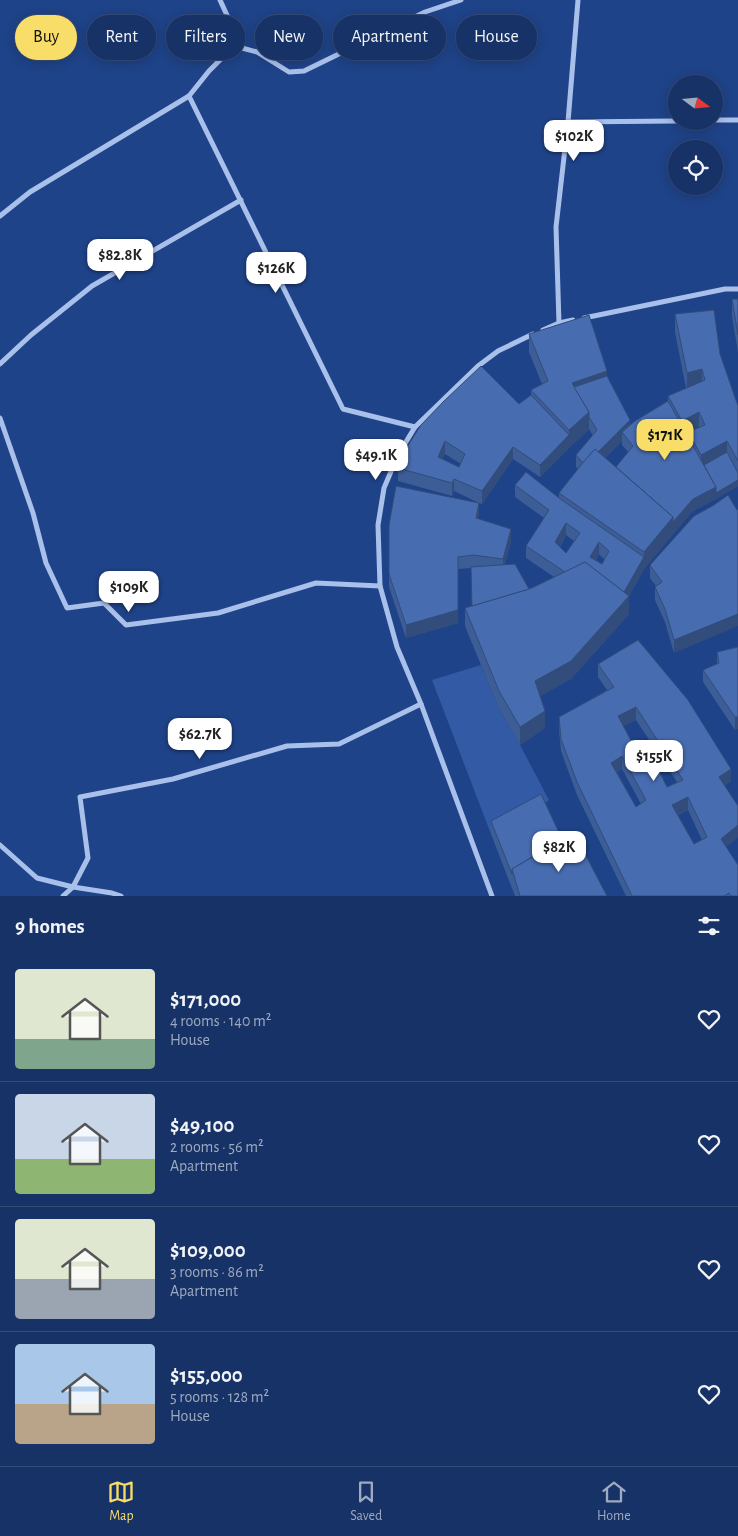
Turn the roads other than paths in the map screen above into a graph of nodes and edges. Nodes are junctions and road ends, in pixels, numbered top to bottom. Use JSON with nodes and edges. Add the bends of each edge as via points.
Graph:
{"nodes":[{"id":1,"x":220,"y":0,"type":"edge"},
{"id":2,"x":461,"y":0,"type":"edge"},
{"id":3,"x":578,"y":0,"type":"edge"},
{"id":4,"x":227,"y":15,"type":"edge"},
{"id":5,"x":245,"y":49,"type":"edge"},
{"id":6,"x":220,"y":60,"type":"edge"},
{"id":7,"x":189,"y":96,"type":"junction"},
{"id":8,"x":723,"y":120,"type":"edge"},
{"id":9,"x":738,"y":120,"type":"edge"},
{"id":10,"x":668,"y":121,"type":"edge"},
{"id":11,"x":568,"y":122,"type":"junction"},
{"id":12,"x":241,"y":200,"type":"junction"},
{"id":13,"x":0,"y":216,"type":"edge"},
{"id":14,"x":738,"y":289,"type":"edge"},
{"id":15,"x":559,"y":323,"type":"junction"},
{"id":16,"x":0,"y":364,"type":"edge"},
{"id":17,"x":0,"y":418,"type":"edge"},
{"id":18,"x":415,"y":427,"type":"junction"},
{"id":19,"x":380,"y":586,"type":"junction"},
{"id":20,"x":421,"y":704,"type":"junction"},
{"id":21,"x":0,"y":845,"type":"edge"},
{"id":22,"x":73,"y":887,"type":"junction"},
{"id":23,"x":63,"y":896,"type":"edge"},
{"id":24,"x":121,"y":896,"type":"edge"},
{"id":25,"x":492,"y":896,"type":"edge"}],
"edges":[{"from":1,"to":4,"type":"street"},
{"from":2,"to":5,"type":"street","via":[[425,12],[304,71],[289,72],[258,52]]},
{"from":3,"to":11,"type":"street"},
{"from":6,"to":7,"type":"street"},
{"from":7,"to":12,"type":"street"},
{"from":7,"to":13,"type":"street","via":[[30,192]]},
{"from":8,"to":9,"type":"street"},
{"from":10,"to":11,"type":"street"},
{"from":11,"to":15,"type":"street","via":[[556,227]]},
{"from":12,"to":16,"type":"street","via":[[92,286]]},
{"from":12,"to":18,"type":"street","via":[[343,409]]},
{"from":14,"to":15,"type":"street"},
{"from":15,"to":18,"type":"street","via":[[498,351]]},
{"from":17,"to":19,"type":"street","via":[[33,513],[46,563],[67,608],[104,602],[126,625],[218,613],[316,583]]},
{"from":18,"to":19,"type":"street","via":[[384,488],[378,525]]},
{"from":19,"to":20,"type":"street","via":[[397,647]]},
{"from":20,"to":22,"type":"street","via":[[339,744],[287,746],[173,778],[80,797],[88,858]]},
{"from":20,"to":25,"type":"street"},
{"from":21,"to":22,"type":"street","via":[[37,878]]},
{"from":22,"to":23,"type":"street"},
{"from":22,"to":24,"type":"street"}]}
